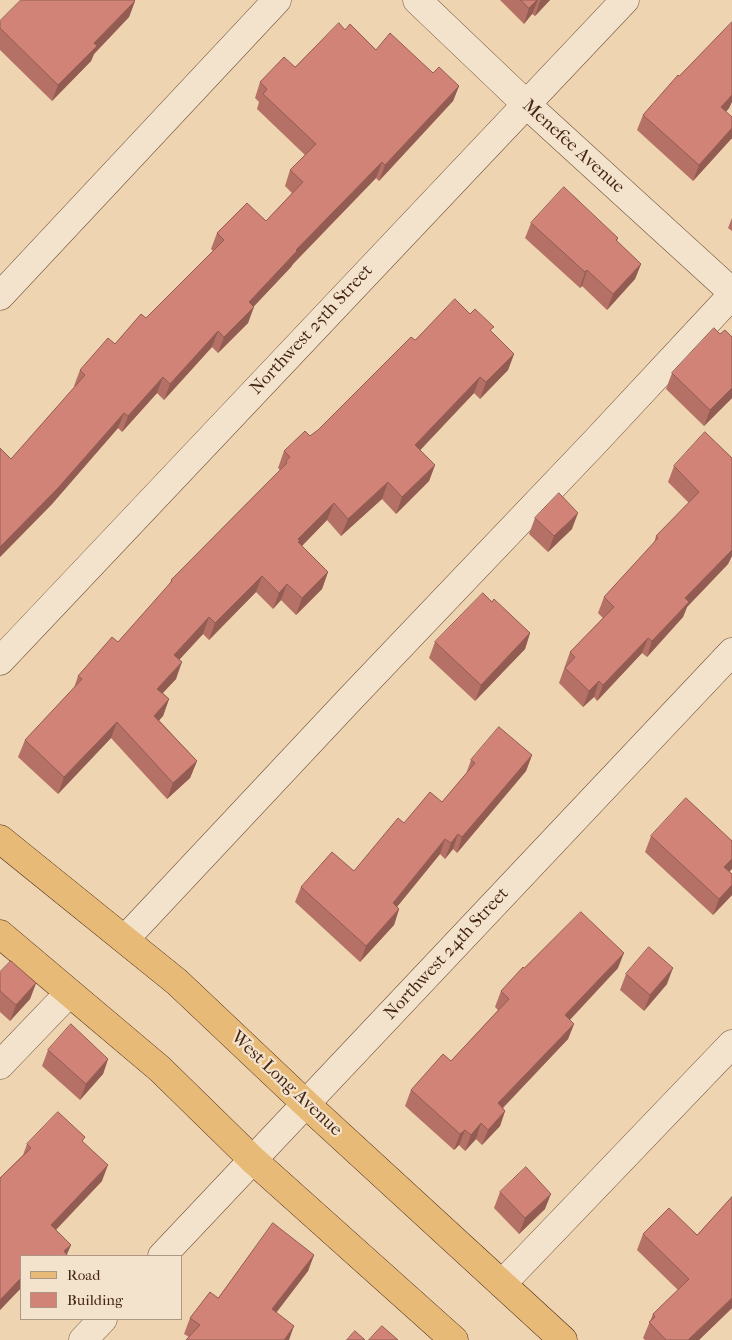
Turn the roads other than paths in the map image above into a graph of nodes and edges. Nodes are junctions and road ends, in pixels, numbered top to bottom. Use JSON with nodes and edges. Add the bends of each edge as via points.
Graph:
{"nodes":[{"id":1,"x":277,"y":0,"type":"edge"},
{"id":2,"x":417,"y":0,"type":"edge"},
{"id":3,"x":625,"y":0,"type":"edge"},
{"id":4,"x":526,"y":104,"type":"junction"},
{"id":5,"x":732,"y":293,"type":"edge"},
{"id":6,"x":0,"y":296,"type":"edge"},
{"id":7,"x":732,"y":652,"type":"edge"},
{"id":8,"x":0,"y":661,"type":"edge"},
{"id":9,"x":0,"y":839,"type":"edge"},
{"id":10,"x":0,"y":934,"type":"edge"},
{"id":11,"x":125,"y":939,"type":"junction"},
{"id":12,"x":69,"y":993,"type":"junction"},
{"id":13,"x":732,"y":1044,"type":"edge"},
{"id":14,"x":0,"y":1065,"type":"edge"},
{"id":15,"x":306,"y":1104,"type":"junction"},
{"id":16,"x":253,"y":1160,"type":"junction"},
{"id":17,"x":163,"y":1255,"type":"edge"},
{"id":18,"x":502,"y":1284,"type":"junction"},
{"id":19,"x":103,"y":1320,"type":"edge"},
{"id":20,"x":84,"y":1340,"type":"edge"},
{"id":21,"x":454,"y":1340,"type":"edge"},
{"id":22,"x":563,"y":1340,"type":"edge"}],
"edges":[{"from":1,"to":6,"type":"street"},
{"from":2,"to":4,"type":"street","name":"Menefee Avenue"},
{"from":3,"to":4,"type":"street","name":"Northwest 25th Street"},
{"from":4,"to":5,"type":"street","name":"Menefee Avenue"},
{"from":4,"to":8,"type":"street","name":"Northwest 25th Street"},
{"from":5,"to":11,"type":"street"},
{"from":7,"to":15,"type":"street","name":"Northwest 24th Street"},
{"from":9,"to":11,"type":"main road","name":"West Long Avenue"},
{"from":10,"to":12,"type":"main road"},
{"from":11,"to":15,"type":"main road","name":"West Long Avenue","via":[[177,982]]},
{"from":12,"to":14,"type":"street"},
{"from":12,"to":16,"type":"main road","via":[[160,1069]]},
{"from":13,"to":18,"type":"street"},
{"from":15,"to":16,"type":"street","name":"Northwest 24th Street"},
{"from":15,"to":18,"type":"main road","name":"West Long Avenue"},
{"from":16,"to":17,"type":"street","name":"Northwest 24th Street"},
{"from":16,"to":21,"type":"main road"},
{"from":18,"to":22,"type":"main road","name":"West Long Avenue"},
{"from":19,"to":20,"type":"street"}]}
